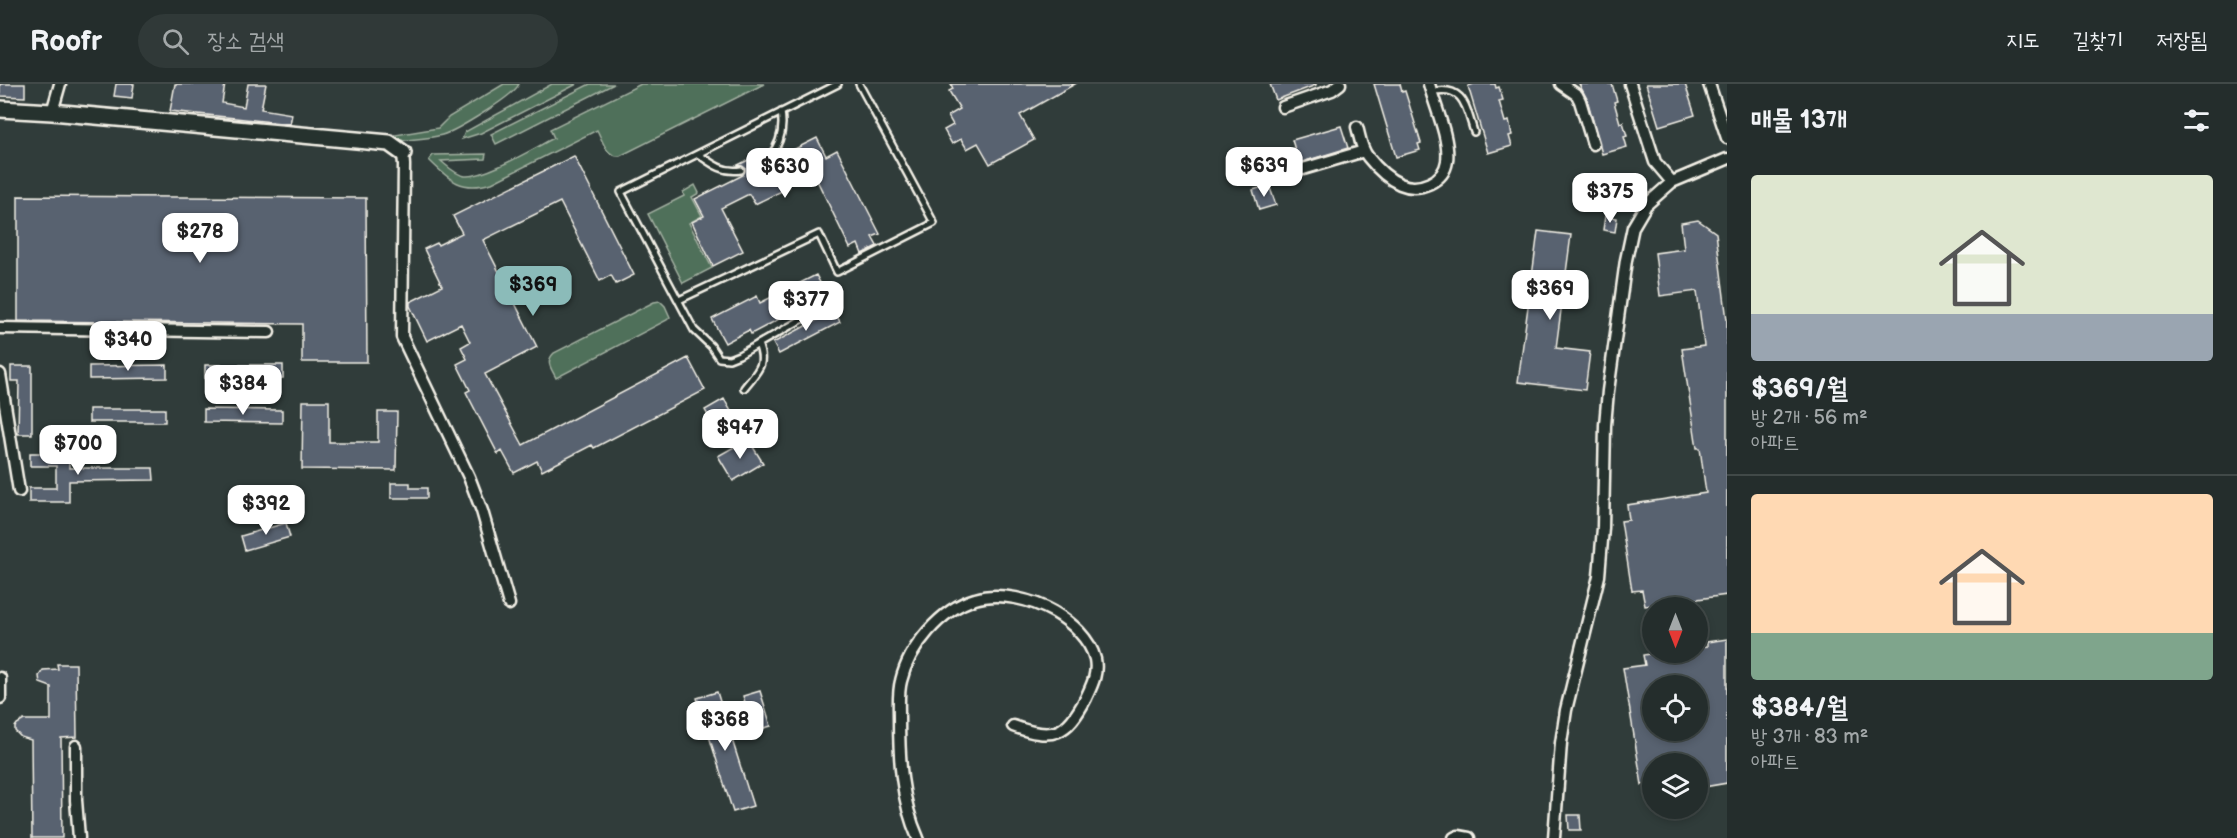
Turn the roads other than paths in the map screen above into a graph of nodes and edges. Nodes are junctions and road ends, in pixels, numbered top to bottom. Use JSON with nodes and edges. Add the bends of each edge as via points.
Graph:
{"nodes":[{"id":1,"x":60,"y":84,"type":"edge"},
{"id":2,"x":838,"y":84,"type":"edge"},
{"id":3,"x":859,"y":84,"type":"edge"},
{"id":4,"x":1340,"y":84,"type":"edge"},
{"id":5,"x":1561,"y":84,"type":"edge"},
{"id":6,"x":1630,"y":84,"type":"edge"},
{"id":7,"x":1709,"y":84,"type":"edge"},
{"id":8,"x":1430,"y":88,"type":"edge"},
{"id":9,"x":1283,"y":107,"type":"dead end"},
{"id":10,"x":0,"y":109,"type":"edge"},
{"id":11,"x":52,"y":112,"type":"junction"},
{"id":12,"x":781,"y":112,"type":"junction"},
{"id":13,"x":1357,"y":127,"type":"dead end"},
{"id":14,"x":1474,"y":132,"type":"dead end"},
{"id":15,"x":1727,"y":138,"type":"edge"},
{"id":16,"x":1593,"y":144,"type":"dead end"},
{"id":17,"x":1364,"y":151,"type":"junction"},
{"id":18,"x":403,"y":153,"type":"joint"},
{"id":19,"x":698,"y":154,"type":"junction"},
{"id":20,"x":770,"y":156,"type":"dead end"},
{"id":21,"x":1727,"y":159,"type":"edge"},
{"id":22,"x":1303,"y":169,"type":"dead end"},
{"id":23,"x":741,"y":170,"type":"dead end"},
{"id":24,"x":1672,"y":182,"type":"junction"},
{"id":25,"x":679,"y":300,"type":"junction"},
{"id":26,"x":827,"y":306,"type":"dead end"},
{"id":27,"x":0,"y":328,"type":"edge"},
{"id":28,"x":269,"y":332,"type":"dead end"},
{"id":29,"x":758,"y":344,"type":"junction"},
{"id":30,"x":0,"y":374,"type":"edge"},
{"id":31,"x":744,"y":388,"type":"dead end"},
{"id":32,"x":19,"y":491,"type":"dead end"},
{"id":33,"x":509,"y":603,"type":"dead end"},
{"id":34,"x":0,"y":678,"type":"edge"},
{"id":35,"x":0,"y":698,"type":"edge"},
{"id":36,"x":1013,"y":726,"type":"dead end"},
{"id":37,"x":76,"y":746,"type":"dead end"},
{"id":38,"x":80,"y":838,"type":"edge"},
{"id":39,"x":918,"y":838,"type":"edge"},
{"id":40,"x":1454,"y":838,"type":"edge"},
{"id":41,"x":1469,"y":838,"type":"edge"},
{"id":42,"x":1554,"y":838,"type":"edge"}],
"edges":[{"from":1,"to":11,"type":"street"},
{"from":2,"to":12,"type":"lane"},
{"from":3,"to":25,"type":"lane","via":[[934,223],[837,272],[819,234]]},
{"from":4,"to":9,"type":"street"},
{"from":5,"to":16,"type":"street","via":[[1577,95]]},
{"from":6,"to":24,"type":"street","via":[[1655,162]]},
{"from":7,"to":15,"type":"street"},
{"from":8,"to":14,"type":"lane","via":[[1461,96]]},
{"from":8,"to":17,"type":"street","via":[[1447,147],[1447,163],[1433,183],[1415,187],[1400,184]]},
{"from":10,"to":11,"type":"street"},
{"from":11,"to":18,"type":"street","via":[[389,143]]},
{"from":12,"to":19,"type":"lane"},
{"from":12,"to":20,"type":"lane","via":[[782,132]]},
{"from":13,"to":17,"type":"street"},
{"from":17,"to":22,"type":"street"},
{"from":18,"to":33,"type":"street","via":[[402,337],[469,477]]},
{"from":19,"to":23,"type":"lane","via":[[726,171]]},
{"from":19,"to":25,"type":"lane","via":[[621,192]]},
{"from":21,"to":24,"type":"street"},
{"from":24,"to":42,"type":"street","via":[[1646,205],[1633,227],[1626,260],[1605,425],[1599,576],[1566,710]]},
{"from":25,"to":29,"type":"lane","via":[[694,330],[719,358],[729,359]]},
{"from":26,"to":29,"type":"lane"},
{"from":27,"to":28,"type":"street"},
{"from":29,"to":31,"type":"lane","via":[[763,357],[761,366]]},
{"from":30,"to":32,"type":"street"},
{"from":34,"to":35,"type":"street"},
{"from":36,"to":39,"type":"street","via":[[1039,733],[1068,727],[1093,684],[1094,656],[1076,629],[1044,607],[1021,600],[976,598],[949,612],[925,636],[901,680],[901,769],[907,806]]},
{"from":37,"to":38,"type":"street"},
{"from":40,"to":41,"type":"street"}]}
